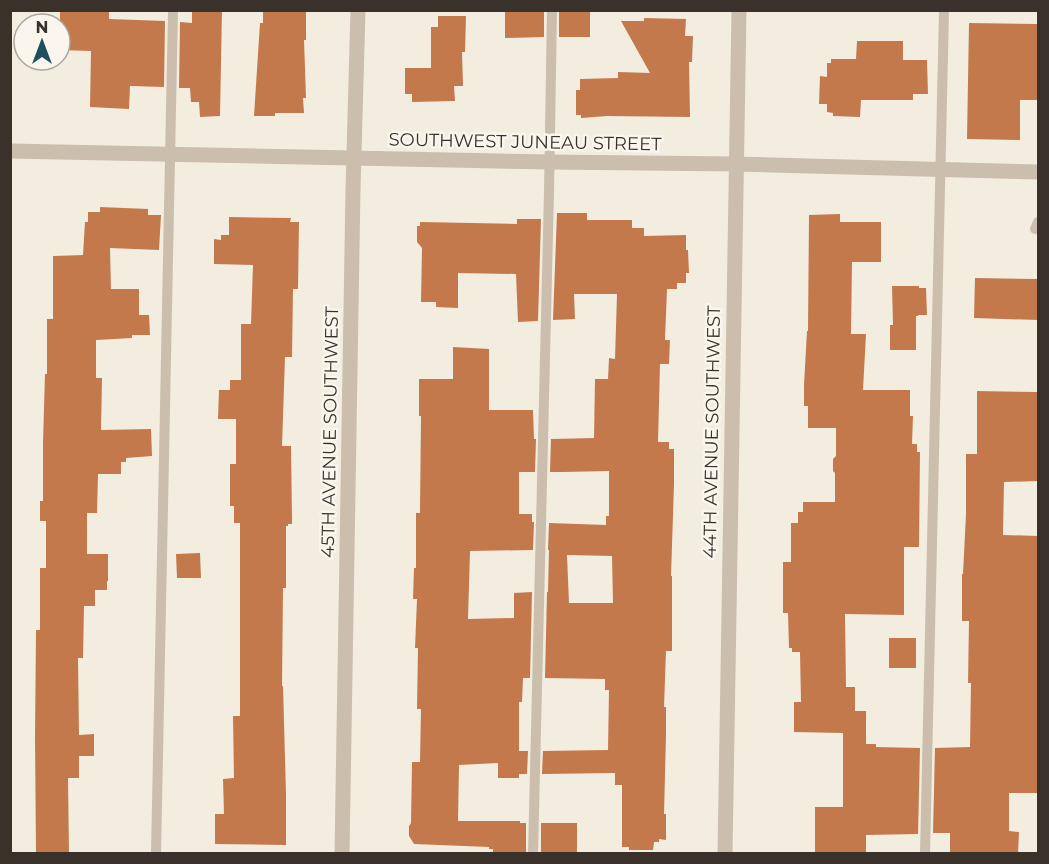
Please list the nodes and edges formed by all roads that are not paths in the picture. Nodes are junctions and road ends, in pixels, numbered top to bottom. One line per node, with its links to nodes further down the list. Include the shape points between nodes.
1 (173, 10): 7 (lane)
2 (358, 10): 8 (street, 45TH AVENUE SOUTHWEST)
3 (552, 10): 9 (lane)
4 (739, 10): 10 (street, 44TH AVENUE SOUTHWEST)
5 (944, 10): 11 (lane)
6 (10, 152): 7 (street, SOUTHWEST JUNEAU STREET)
7 (170, 155): 8 (street, SOUTHWEST JUNEAU STREET); 13 (lane)
8 (354, 159): 9 (street, SOUTHWEST JUNEAU STREET); 14 (street, 45TH AVENUE SOUTHWEST)
9 (549, 162): 10 (street, SOUTHWEST JUNEAU STREET); 15 (lane)
10 (736, 164): 11 (street, SOUTHWEST JUNEAU STREET); 16 (street, 44TH AVENUE SOUTHWEST)
11 (941, 170): 12 (street, SOUTHWEST JUNEAU STREET); 17 (lane)
12 (1038, 172)
13 (156, 854)
14 (342, 854)
15 (533, 854)
16 (725, 854)
17 (925, 854)

